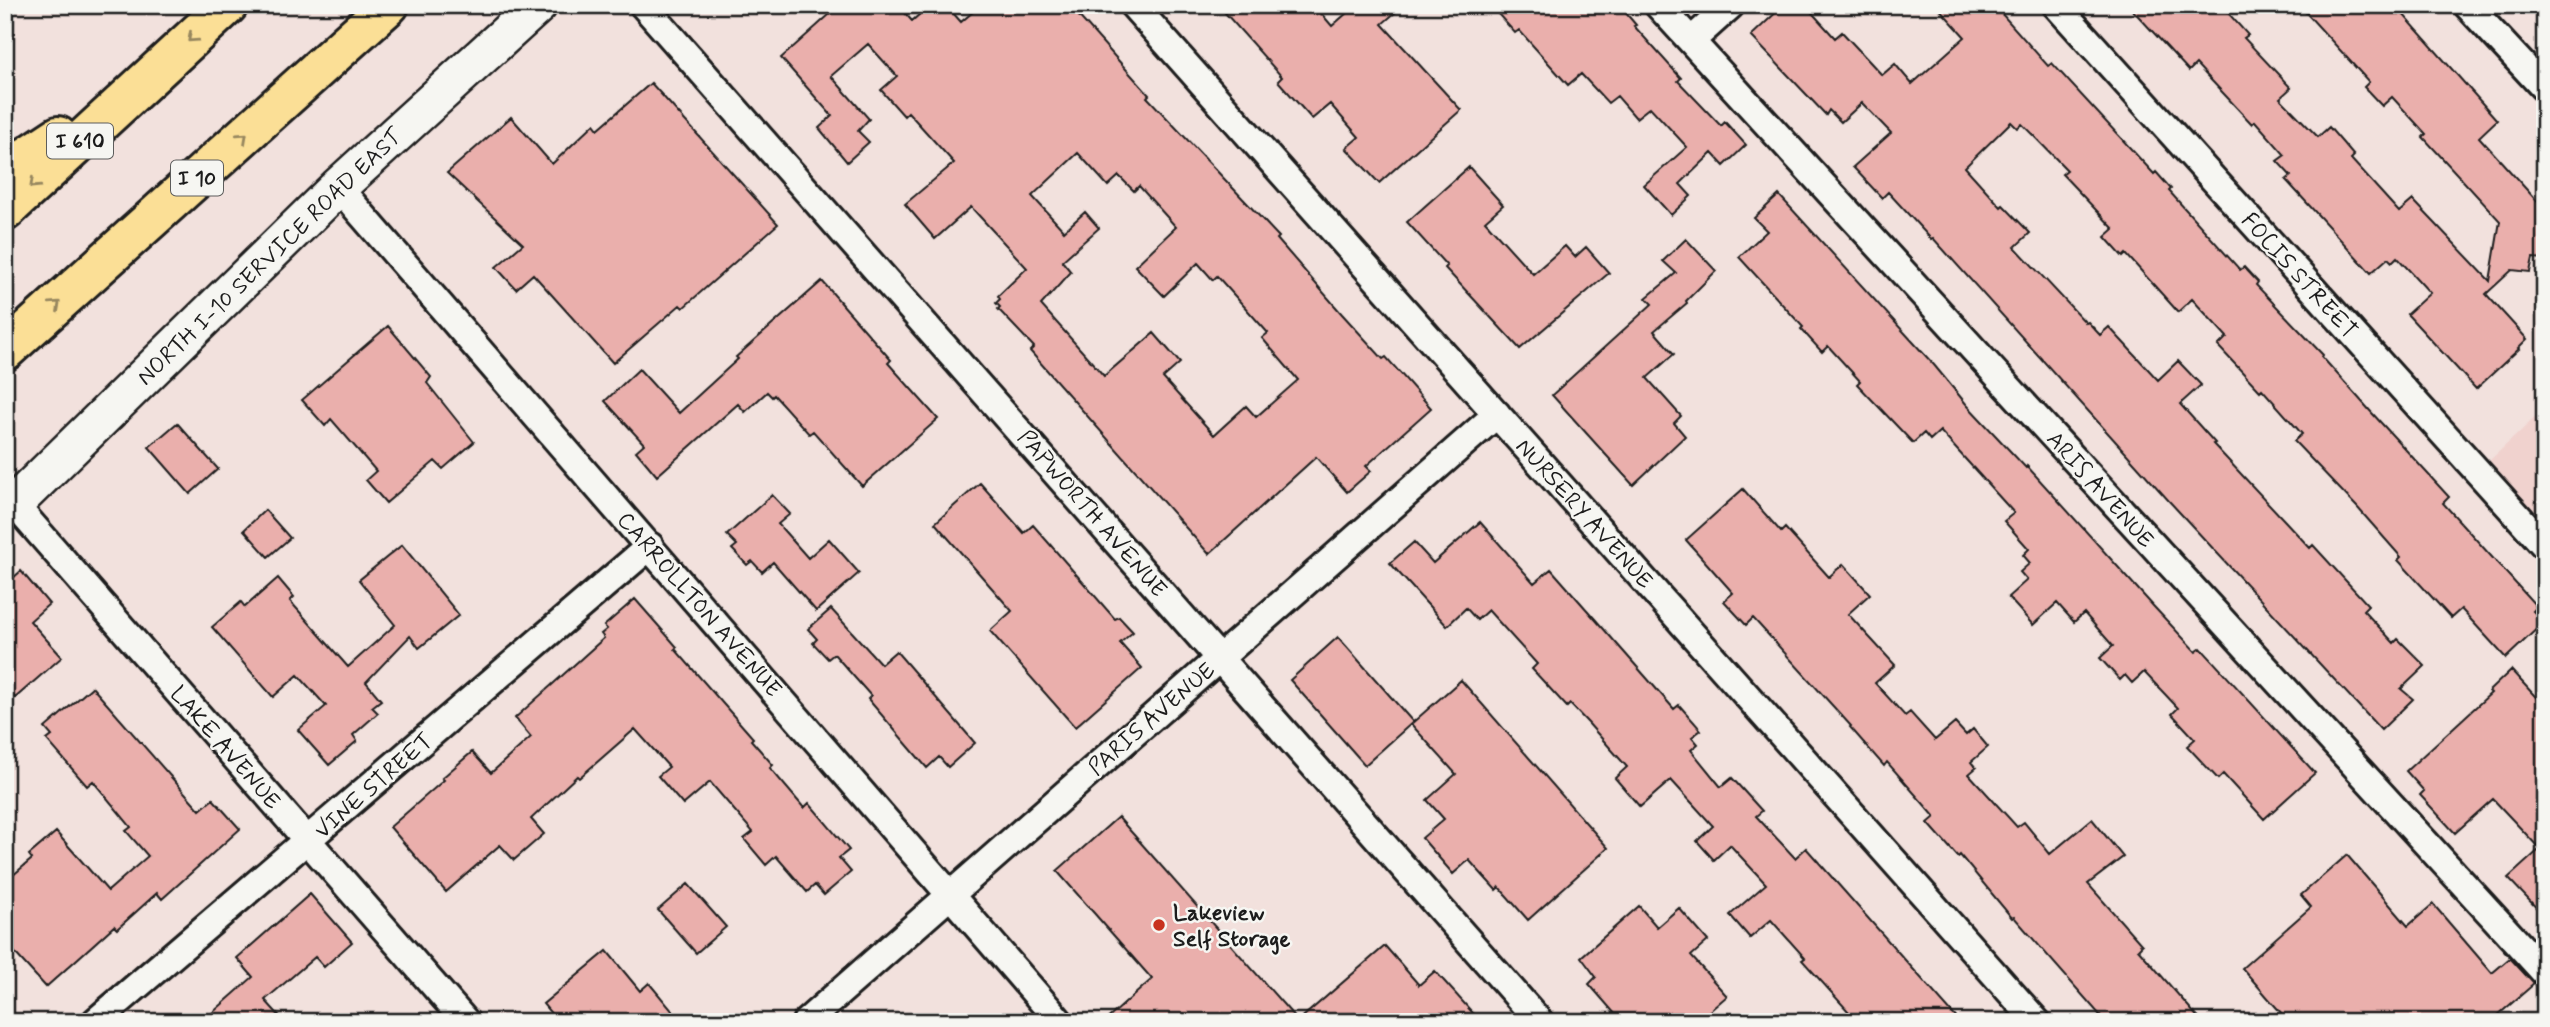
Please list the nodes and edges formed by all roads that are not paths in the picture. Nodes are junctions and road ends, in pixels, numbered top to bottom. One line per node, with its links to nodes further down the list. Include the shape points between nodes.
1 (228, 5): 11 (highway, one-way to 11)
2 (389, 5): 16 (highway, I 10, one-way to 2)
3 (538, 5): 14 (street, NORTH I-10 SERVICE ROAD EAST)
4 (643, 5): 21 (street, PAPWORTH AVENUE)
5 (1133, 5): 17 (street, NURSERY AVENUE)
6 (1658, 5): 10 (street, ARIS AVENUE)
7 (1731, 5): 10 (street)
8 (2056, 5): 20 (street, FOCIS STREET)
9 (2467, 5): 12 (street)
10 (1691, 41): 24 (street, ARIS AVENUE)
11 (155, 71): 13 (highway); 15 (highway, I 610, one-way to 15)
12 (2545, 89)
13 (5, 171)
14 (338, 187): 18 (street, NORTH I-10 SERVICE ROAD EAST); 19 (street, CARROLLTON AVENUE)
15 (5, 211)
16 (5, 351)
17 (1497, 414): 21 (street, PARIS AVENUE); 30 (street, NURSERY AVENUE)
18 (9, 508): 22 (street, LAKE AVENUE)
19 (650, 546): 22 (street, VINE STREET); 23 (street, CARROLLTON AVENUE)
20 (2545, 546)
21 (1220, 657): 23 (street, PARIS AVENUE); 29 (street, PAPWORTH AVENUE)
22 (307, 841): 25 (street, VINE STREET); 26 (street, LAKE AVENUE)
23 (951, 895): 27 (street, PARIS AVENUE); 28 (street, CARROLLTON AVENUE)
24 (2545, 974)
25 (95, 1022)
26 (466, 1022)
27 (806, 1022)
28 (1060, 1022)
29 (1540, 1022)
30 (2037, 1022)

